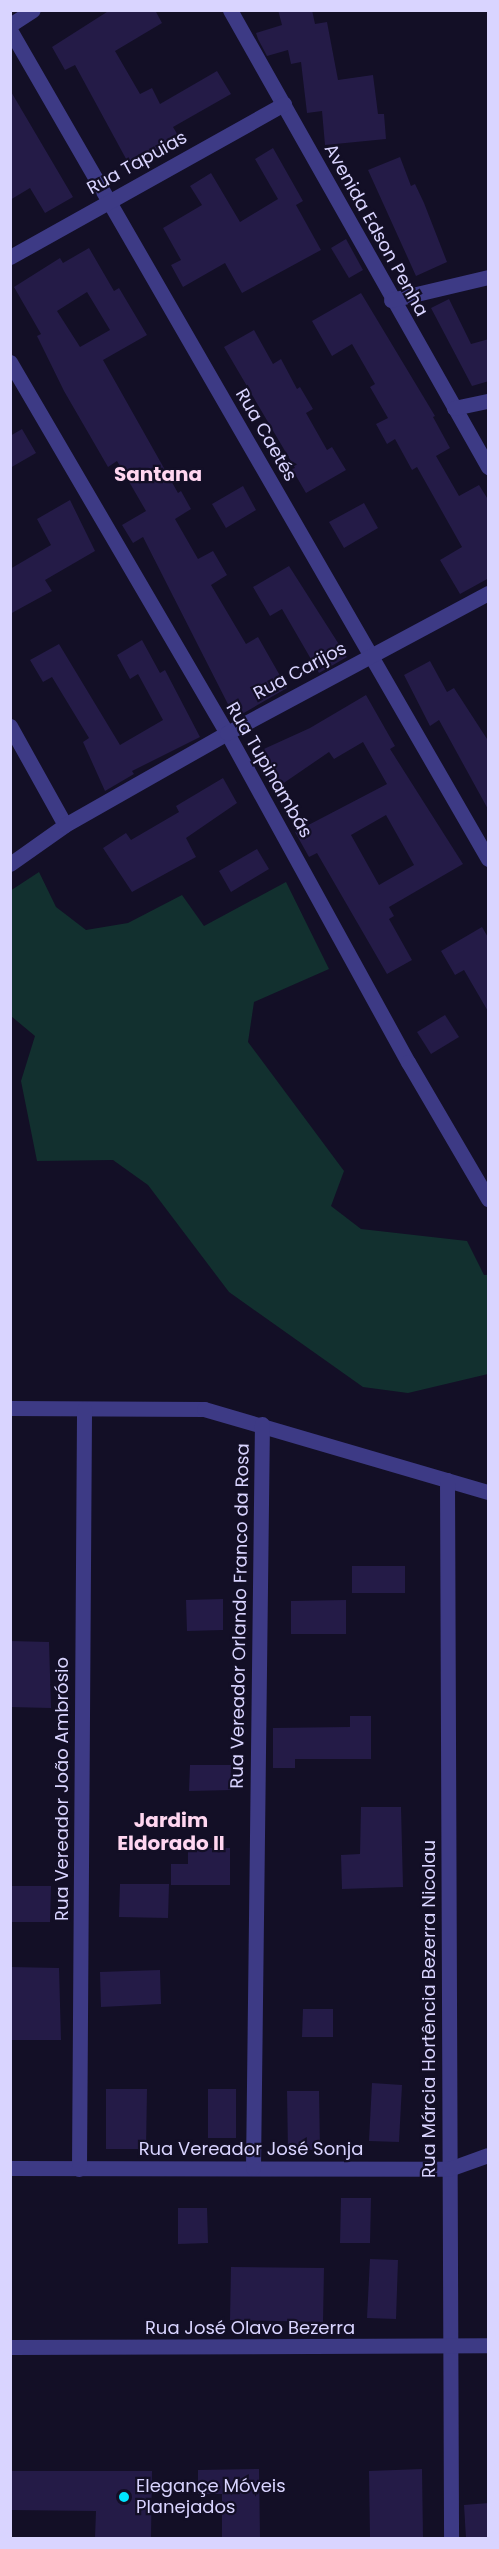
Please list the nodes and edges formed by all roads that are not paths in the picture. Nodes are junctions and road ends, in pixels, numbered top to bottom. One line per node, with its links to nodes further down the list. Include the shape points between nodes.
1 (33, 10): 3 (street)
2 (230, 10): 5 (street, Avenida Edson Penha)
3 (10, 25)
4 (10, 30): 6 (street, Rua Caetés)
5 (284, 104): 6 (street, Rua Tapuias); 9 (street, Avenida Edson Penha)
6 (107, 202): 7 (street, Rua Tapuias); 15 (street, Rua Caetés)
7 (10, 257)
8 (489, 278): 9 (street)
9 (391, 300): 12 (street, Avenida Edson Penha)
10 (10, 362): 17 (street, Rua Tupinambás)
11 (489, 400): 12 (street)
12 (454, 408): 13 (street, Avenida Edson Penha)
13 (489, 467)
14 (489, 593): 15 (street, Rua Carijos)
15 (372, 655): 17 (street, Rua Carijos); 19 (street, Rua Caetés)
16 (10, 726): 18 (street)
17 (226, 733): 18 (street, Rua Carijos); 21 (street, Rua Tupinambás, via 408,1062)
18 (65, 825): 20 (street, Rua Carijos)
19 (489, 860)
20 (10, 864)
21 (489, 1199)
22 (10, 1408): 23 (street)
23 (84, 1409): 24 (street, via 204,1409); 30 (street, Rua Vereador João Ambrósio)
24 (262, 1424): 25 (street); 29 (street, Rua Vereador Orlando Franco da Rosa)
25 (447, 1480): 26 (street); 31 (street, Rua Márcia Hortência Bezerra Nicolau)
26 (489, 1492)
27 (489, 2155): 31 (street, Rua Vereador José Sonja)
28 (10, 2168): 30 (street, Rua Vereador José Sonja)
29 (253, 2168): 30 (street, Rua Vereador José Sonja); 31 (street, Rua Vereador José Sonja)
30 (79, 2169)
31 (449, 2169): 34 (street, Rua Márcia Hortência Bezerra Nicolau)
32 (489, 2345): 34 (street, Rua José Olavo Bezerra)
33 (10, 2347): 34 (street, Rua José Olavo Bezerra)
34 (450, 2348): 35 (street, Rua Márcia Hortência Bezerra Nicolau)
35 (451, 2538)

